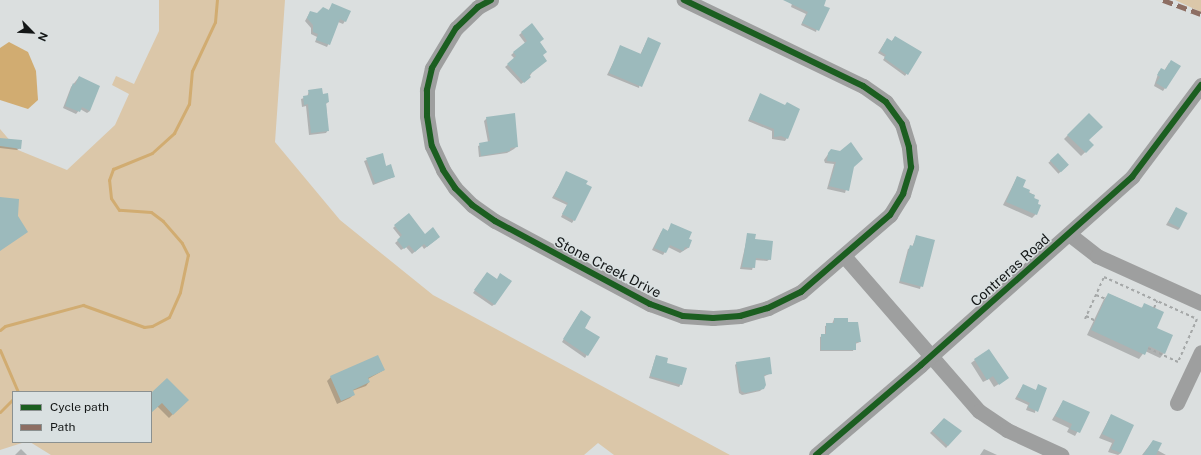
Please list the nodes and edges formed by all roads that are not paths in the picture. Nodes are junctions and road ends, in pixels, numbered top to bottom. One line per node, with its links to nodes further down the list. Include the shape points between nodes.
1 (492, 0): 5 (street, Stone Creek Drive, via 478,7 456,28 432,68 427,90 427,116 432,146 447,176 472,205 495,221 650,304 683,316 740,316 768,308 801,292)
2 (684, 0): 5 (street, Stone Creek Drive, via 863,86 886,102 902,124 909,147 910,167 904,194 890,215)
3 (1201, 85): 4 (street, Contreras Road, via 1132,177)
4 (1069, 234): 6 (street, via 1097,256); 8 (street, Contreras Road)
5 (845, 257): 8 (street)
6 (1201, 303)
7 (1201, 352): 9 (street)
8 (930, 357): 10 (street, Contreras Road); 11 (street, via 979,411 1007,430)
9 (1177, 403)
10 (816, 455)
11 (1061, 455)

